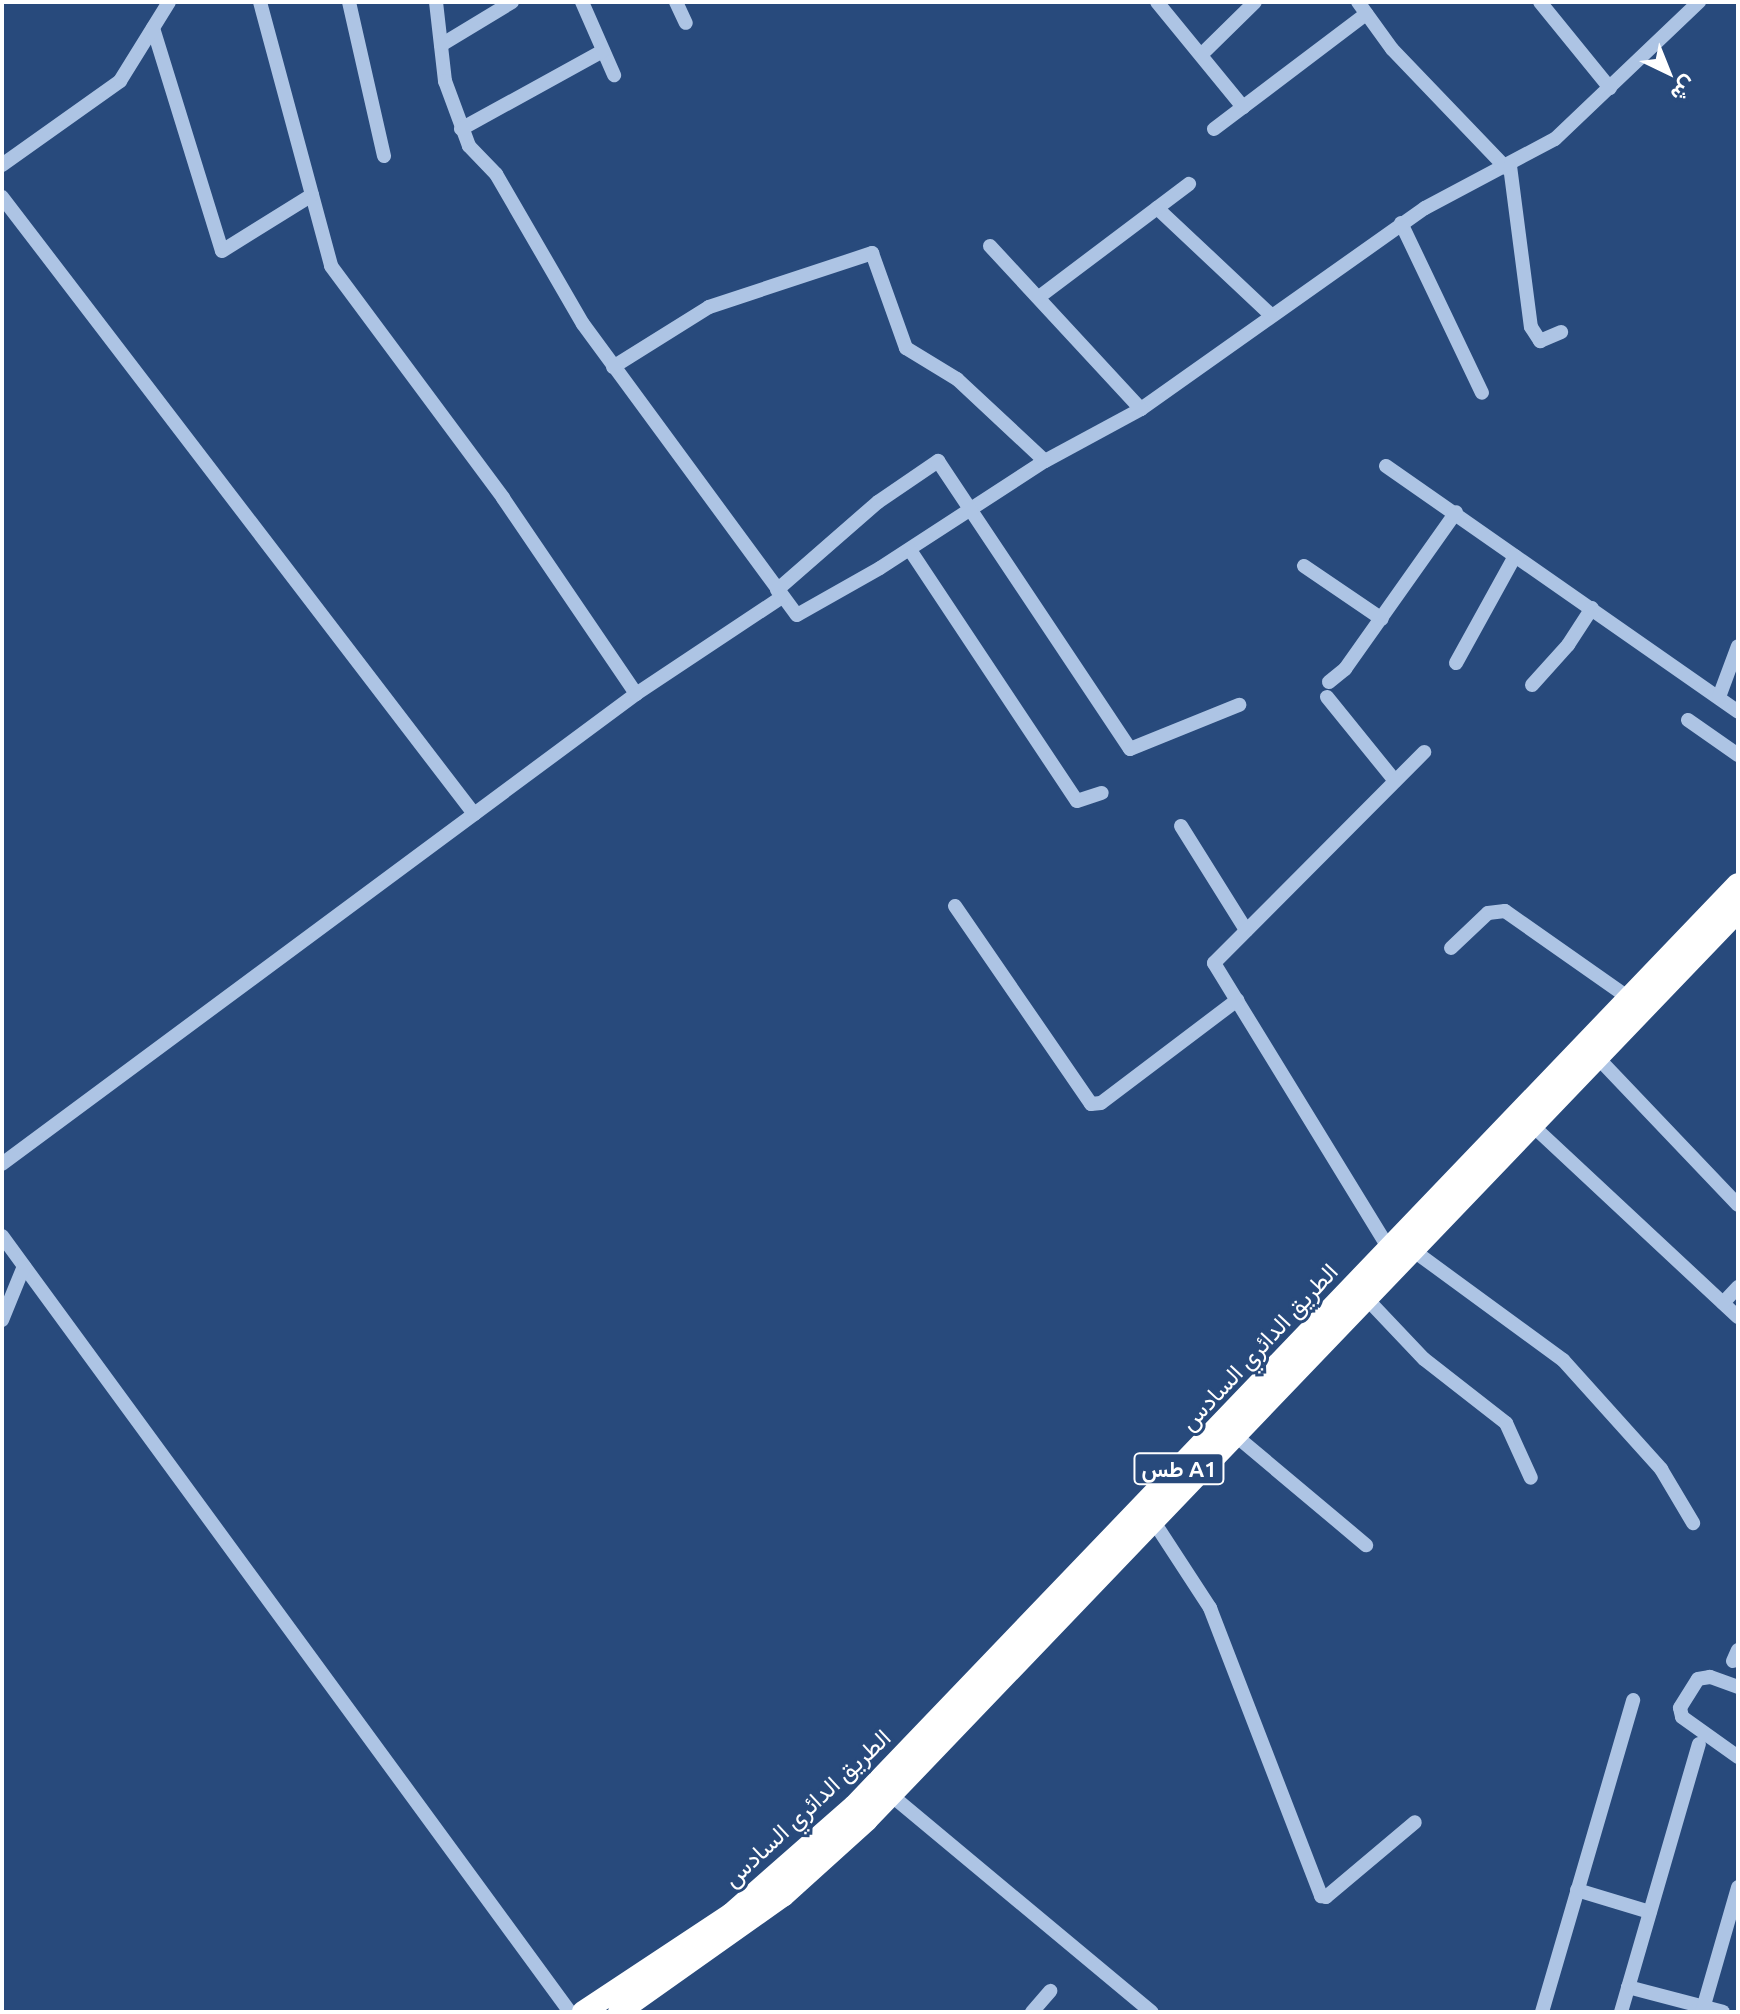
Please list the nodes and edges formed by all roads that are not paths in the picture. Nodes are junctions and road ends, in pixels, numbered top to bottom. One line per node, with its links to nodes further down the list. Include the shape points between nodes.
1 (169, 2): 14 (street)
2 (260, 2): 27 (street)
3 (349, 2): 23 (street)
4 (436, 2): 15 (street)
5 (582, 2): 16 (street)
6 (676, 2): 13 (street)
7 (1157, 2): 17 (street)
8 (1255, 2): 17 (street)
9 (1540, 2): 19 (street)
10 (1699, 2): 19 (street)
11 (507, 3): 15 (street)
12 (1362, 8): 20 (street); 25 (street, via 1392,49)
13 (686, 23)
14 (153, 28): 24 (street, via 113,88); 27 (street, via 222,251)
15 (441, 45): 21 (street)
16 (603, 51): 18 (street); 21 (street)
17 (1202, 54): 20 (street)
18 (614, 75)
19 (1610, 88): 25 (street, via 1555,139)
20 (1243, 107): 22 (street)
21 (461, 129): 35 (street, via 469,146 496,174)
22 (1214, 129)
23 (384, 156)
24 (2, 165)
25 (1508, 167): 30 (street); 34 (street, via 1531,327 1540,341)
26 (1189, 184): 29 (street)
27 (312, 195): 51 (street, via 331,266 503,498)
28 (2, 197): 60 (street)
29 (1157, 208): 32 (street); 33 (street)
30 (1401, 223): 33 (street); 36 (street)
31 (990, 246): 32 (street)
32 (1039, 297): 37 (street)
33 (1270, 314): 37 (street)
34 (1561, 332)
35 (613, 367): 38 (street, via 709,307 872,253 906,348 957,379); 45 (street, via 716,500)
36 (1482, 393)
37 (1141, 409): 38 (street)
38 (1045, 461): 40 (street)
39 (1386, 466): 41 (street)
40 (972, 509): 42 (street); 45 (street, via 944,464 930,462); 53 (street, via 1130,749)
41 (1456, 512): 43 (street); 47 (street)
42 (910, 550): 45 (street, via 800,615); 59 (street, via 1077,801)
43 (1515, 556): 46 (street); 49 (street)
44 (1304, 566): 47 (street)
45 (779, 594): 51 (street)
46 (1592, 608): 50 (street); 52 (street)
47 (1382, 619): 58 (street, via 1328,690)
48 (1738, 646): 52 (street)
49 (1456, 663)
50 (1532, 685)
51 (636, 694): 60 (street)
52 (1719, 697): 54 (street)
53 (1239, 705)
54 (1738, 712)
55 (1688, 720): 57 (street)
56 (1424, 752): 58 (street)
57 (1738, 755)
58 (1395, 781): 65 (street)
59 (1102, 793)
60 (474, 814): 71 (street)
61 (1181, 826): 65 (street)
62 (1738, 884): 67 (highway, الطريق الدائري السادس / طس A1)
63 (955, 906): 68 (street, via 1095,1106)
64 (1738, 911): 69 (highway, الطريق الدائري السادس / طس A1)
65 (1246, 930): 68 (street, via 1214,963)
66 (1451, 948): 67 (street, via 1488,913 1505,911)
67 (1629, 998): 74 (highway, الطريق الدائري السادس / طس A1)
68 (1237, 1000): 75 (street)
69 (1598, 1058): 70 (highway, الطريق الدائري السادس / طس A1); 72 (street)
70 (1533, 1126): 74 (highway, الطريق الدائري السادس / طس A1); 79 (street)
71 (2, 1164)
72 (1738, 1205)
73 (2, 1236): 76 (street)
74 (1419, 1236): 75 (highway, الطريق الدائري السادس / طس A1); 78 (highway, الطريق الدائري السادس / طس A1); 85 (street, via 1563,1360 1661,1469)
75 (1388, 1247): 92 (highway, الطريق الدائري السادس / طس A1)
76 (24, 1266): 81 (street); 102 (street)
77 (1738, 1287): 79 (street)
78 (1367, 1299): 82 (highway, الطريق الدائري السادس / طس A1); 83 (street, via 1424,1359 1506,1423)
79 (1723, 1303): 80 (street)
80 (1738, 1317)
81 (2, 1320)
82 (1236, 1436): 84 (highway, الطريق الدائري السادس / طس A1); 86 (street)
83 (1531, 1478)
84 (1154, 1522): 91 (highway, الطريق الدائري السادس / طس A1); 93 (street, via 1210,1608 1321,1896)
85 (1693, 1523)
86 (1366, 1545)
87 (1738, 1687): 90 (street, via 1710,1677 1698,1679 1680,1708 1682,1717)
88 (1633, 1700): 95 (street)
89 (1699, 1744): 96 (street)
90 (1738, 1757)
91 (891, 1795): 92 (highway, الطريق الدائري السادس / طس A1); 100 (street)
92 (861, 1813): 97 (highway, الطريق الدائري السادس / طس A1)
93 (1415, 1822)
94 (1738, 1887): 101 (street)
95 (1577, 1890): 96 (street); 106 (street)
96 (1650, 1912): 98 (street)
97 (715, 1936): 103 (highway, الطريق الدائري السادس / طس A1); 104 (highway, الطريق الدائري السادس / طس A1)
98 (1628, 1987): 101 (street); 107 (street)
99 (1050, 1991): 105 (street)
100 (1144, 2009)
101 (1703, 2009): 108 (street)
102 (570, 2012)
103 (583, 2012)
104 (619, 2012)
105 (1032, 2012)
106 (1542, 2012)
107 (1621, 2012)
108 (1723, 2012)

